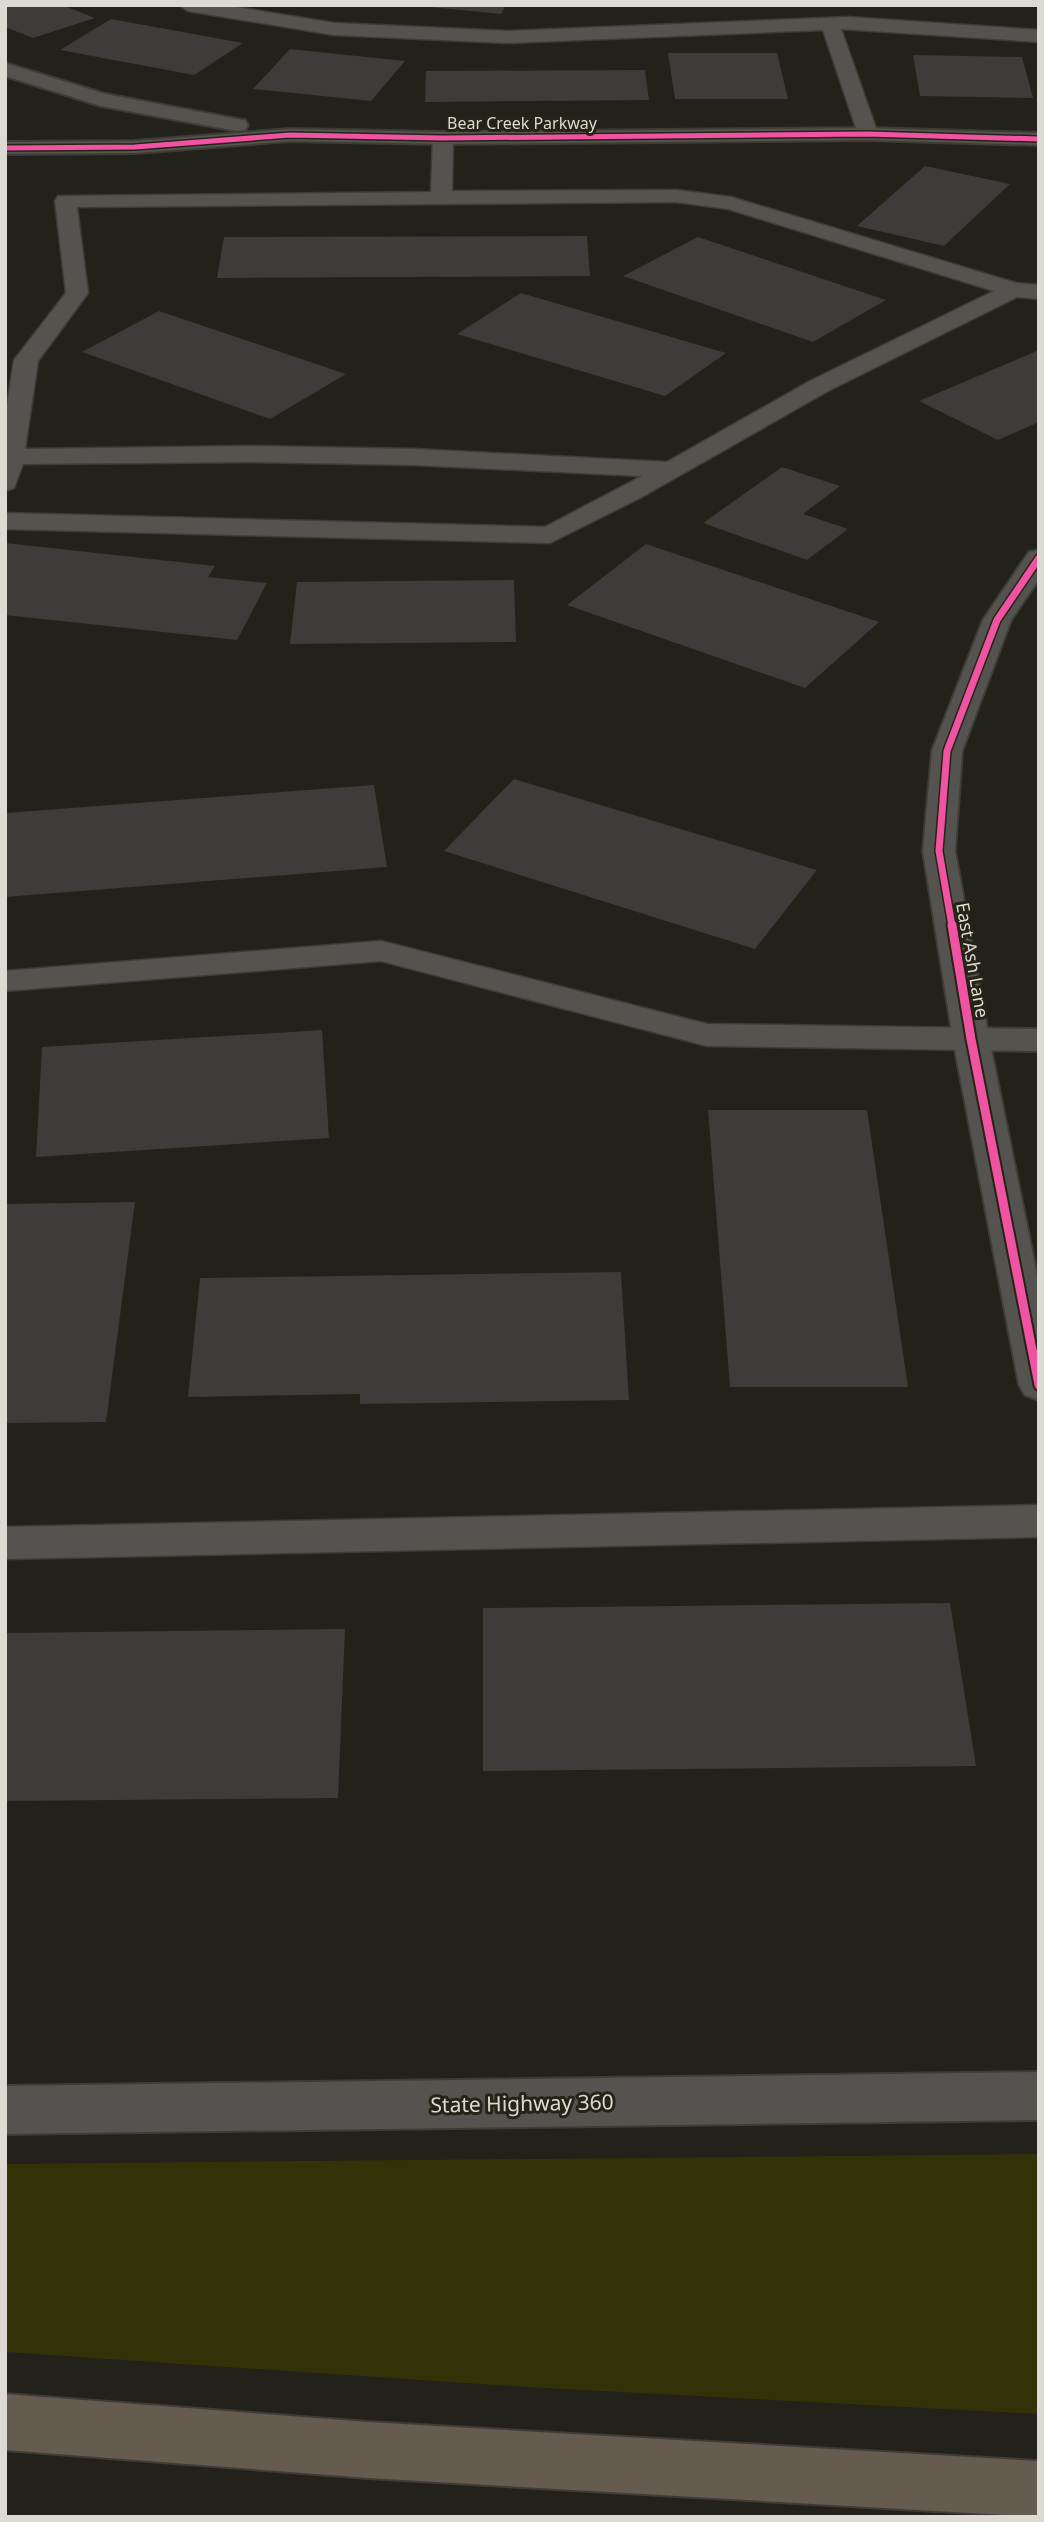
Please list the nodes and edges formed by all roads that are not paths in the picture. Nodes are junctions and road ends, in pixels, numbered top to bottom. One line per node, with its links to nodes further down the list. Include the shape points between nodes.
1 (188, 5): 4 (lane, via 334,29)
2 (550, 16): 4 (lane)
3 (830, 24): 4 (lane); 5 (lane); 7 (lane)
4 (539, 36)
5 (1039, 36)
6 (5, 69): 8 (street, Bear Creek Parkway, via 101,100)
7 (868, 134): 9 (street, Bear Creek Parkway); 10 (street, Bear Creek Parkway)
8 (290, 135): 9 (street, Bear Creek Parkway); 11 (street, Bear Creek Parkway, via 135,147)
9 (443, 138): 12 (lane)
10 (1039, 139)
11 (5, 148)
12 (441, 198): 13 (lane, via 676,196 732,203); 15 (lane, via 66,201 77,293 26,360)
13 (1026, 291): 14 (lane); 16 (lane, via 819,386)
14 (1039, 313)
15 (12, 457): 16 (lane, via 414,457); 17 (lane)
16 (671, 470): 18 (lane, via 550,535)
17 (5, 483)
18 (5, 521)
19 (1039, 558): 21 (street, East Ash Lane, via 997,620 947,751 939,851)
20 (5, 981): 21 (lane, via 381,951 707,1035)
21 (971, 1039): 22 (street); 23 (street, East Ash Lane)
22 (1039, 1040)
23 (1039, 1385)
24 (1039, 1521): 25 (lane)
25 (5, 1543)
26 (1039, 2096): 27 (street, State Highway 360)
27 (5, 2110)
28 (5, 2422): 29 (highway, via 368,2450)
29 (1039, 2490)

